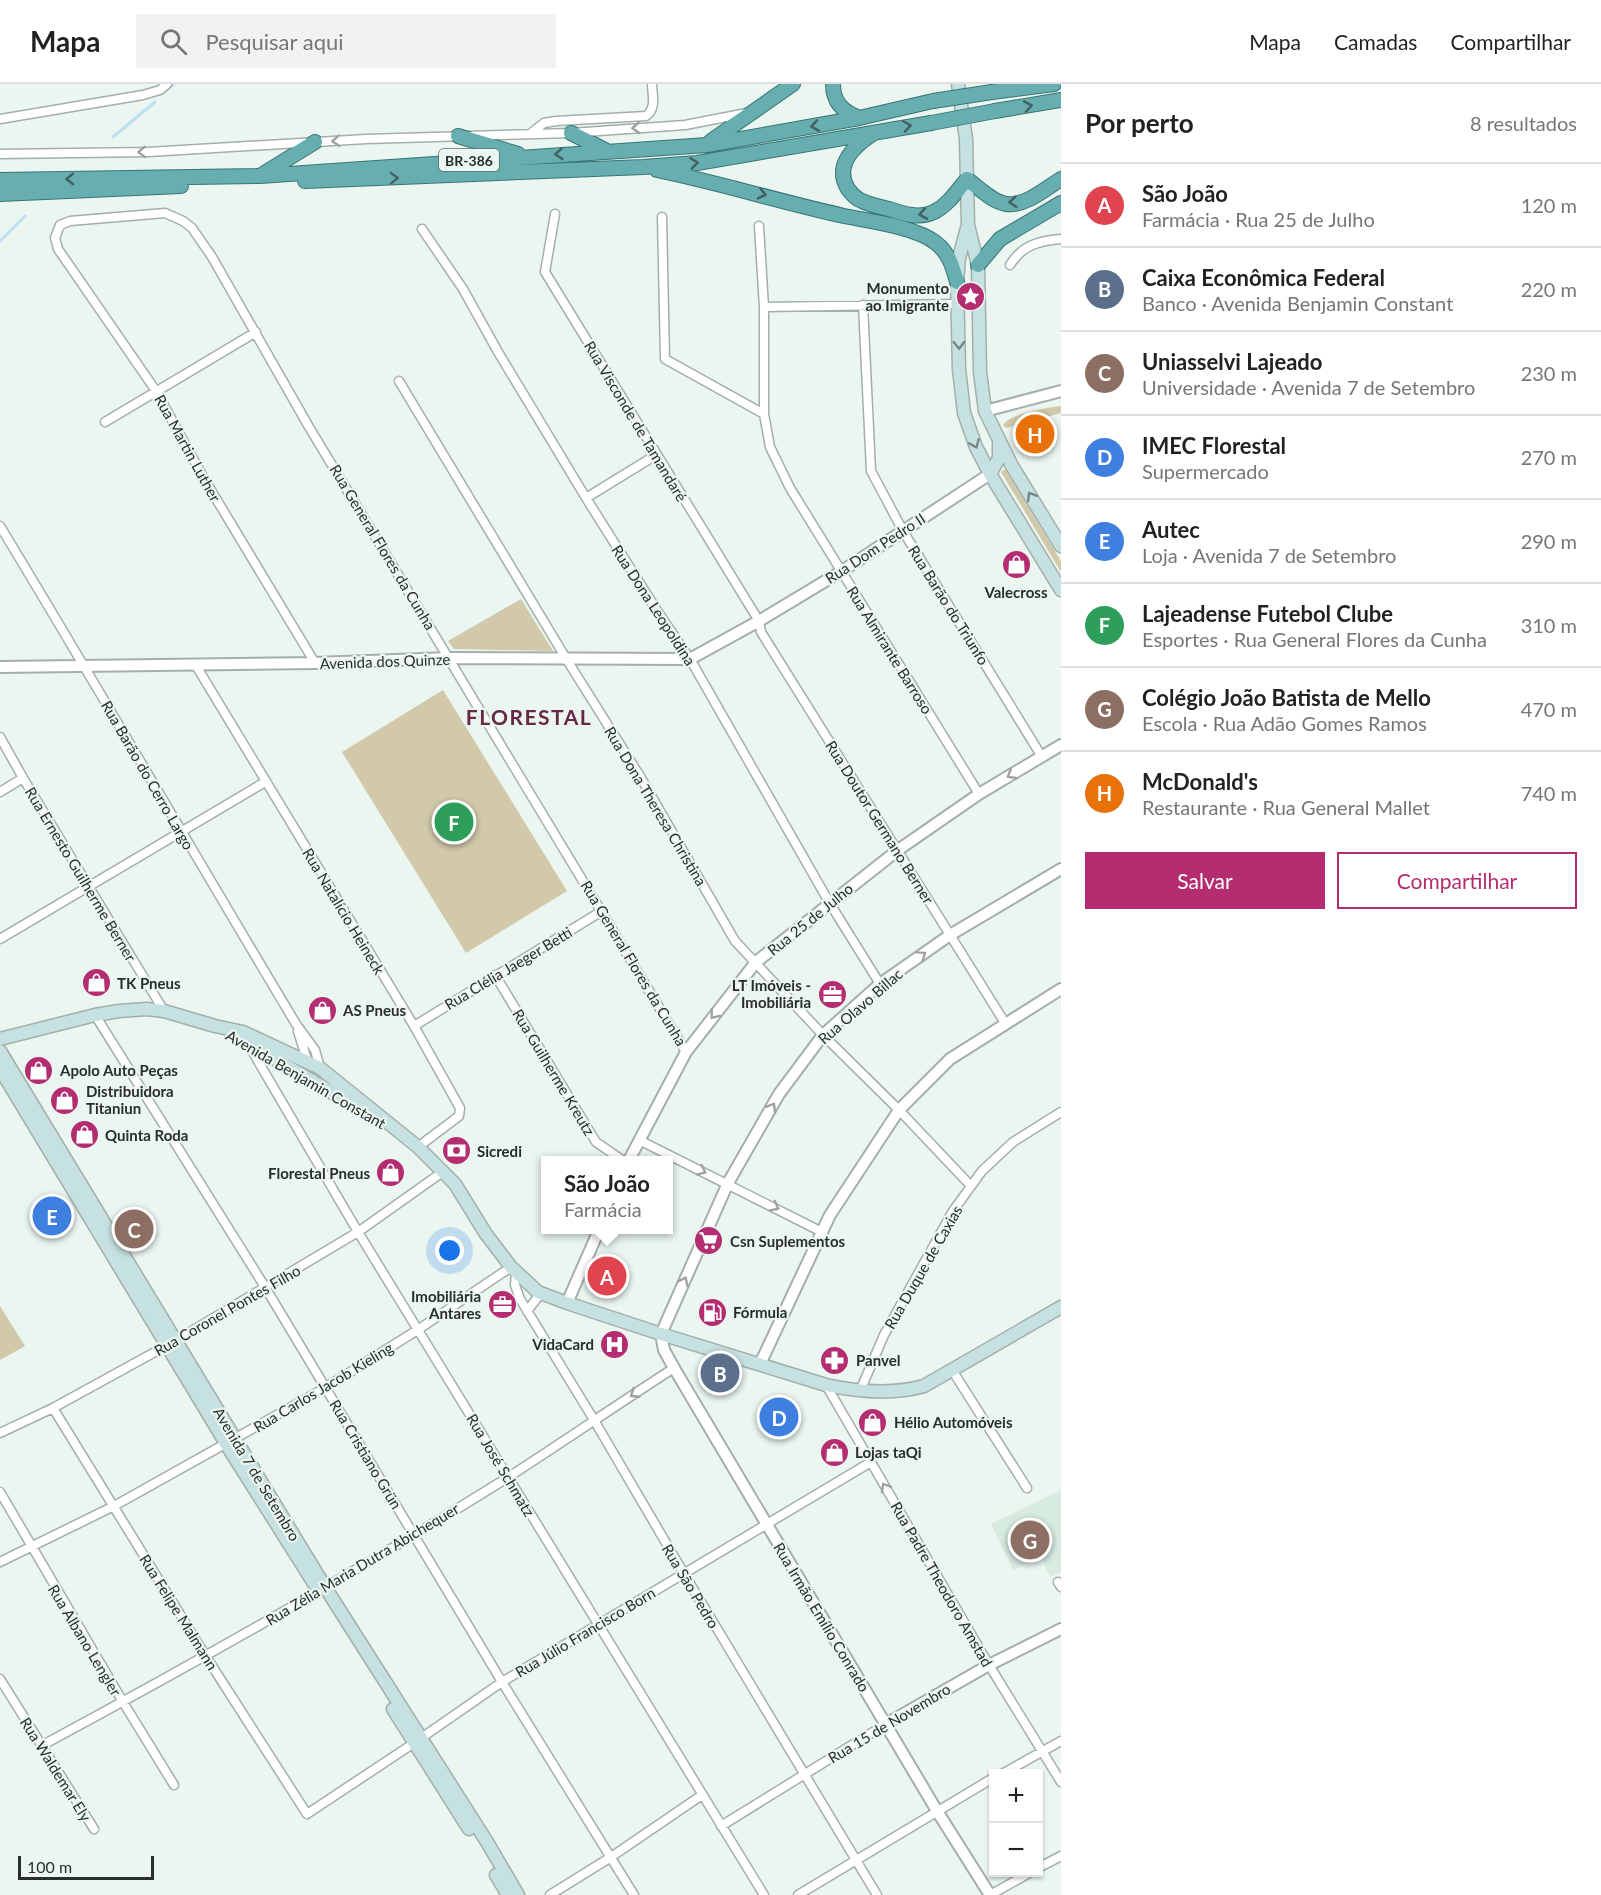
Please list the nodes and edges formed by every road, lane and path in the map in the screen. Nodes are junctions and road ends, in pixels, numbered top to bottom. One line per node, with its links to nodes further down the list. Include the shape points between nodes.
1 (141, 84): 8 (street)
2 (167, 84): 8 (street)
3 (652, 84): 15 (street, via 653,106 646,116 556,121 544,123)
4 (793, 84): 10 (highway)
5 (833, 84): 11 (highway, via 836,102)
6 (958, 84): 24 (main road)
7 (1054, 84): 11 (highway, BR-386, bridge, via 933,101)
8 (143, 95): 12 (street)
9 (1059, 101): 13 (highway, BR-386, one-way to 9, bridge)
10 (756, 111): 14 (street, one-way to 14, via 686,125); 18 (highway)
11 (859, 118): 18 (highway, BR-386, one-way to 18)
12 (0, 119)
13 (878, 131): 22 (highway, BR-386, one-way to 13, via 697,163); 24 (highway, one-way to 13, via 950,201 921,215 909,216 862,201 845,184 846,159)
14 (571, 133): 15 (street); 19 (highway)
15 (530, 134): 16 (street)
16 (458, 136): 17 (street, one-way to 17); 21 (highway)
17 (315, 142): 20 (street, one-way to 20, via 148,152); 23 (highway)
18 (706, 145): 19 (highway, BR-386)
19 (606, 151): 21 (highway, BR-386, one-way to 21)
20 (0, 154)
21 (526, 156): 23 (highway, BR-386)
22 (643, 167): 27 (highway, BR-386, one-way to 22); 38 (highway, one-way to 38, via 903,228 934,241 944,250)
23 (260, 176): 26 (highway, BR-386, one-way to 26)
24 (967, 179): 25 (highway, one-way to 24, via 1029,199 1006,204); 31 (main road)
25 (1061, 179)
26 (0, 180)
27 (0, 194)
28 (1061, 203): 36 (highway, via 1000,239)
29 (555, 214): 52 (street, Rua Visconde de Tamandaré, via 545,272)
30 (662, 217): 49 (street, via 665,359)
31 (968, 225): 36 (main road); 38 (main road)
32 (759, 226): 41 (street, Rua Almirante Barroso)
33 (192, 228): 43 (street, Rua General Flores da Cunha); 46 (street, Rua Martin Luther, via 165,213 70,221 60,225 55,238 58,249)
34 (422, 229): 54 (street, Rua Dona Leopoldina, via 463,289)
35 (1061, 239): 37 (street, via 1031,244)
36 (978, 265): 42 (main road)
37 (1010, 265)
38 (957, 282): 39 (main road)
39 (958, 304): 40 (street); 42 (main road, via 968,307); 44 (main road, one-way to 44)
40 (863, 305): 41 (street); 56 (street, Rua Barão do Triunfo, via 871,471)
41 (764, 307): 49 (street, Rua Almirante Barroso)
42 (978, 330): 48 (main road)
43 (256, 332): 46 (street); 61 (street, Rua General Flores da Cunha, via 309,427)
44 (959, 369): 48 (main road, via 972,407); 53 (main road, one-way to 53, via 964,413)
45 (399, 381): 63 (street, Rua Dona Theresa Christina)
46 (156, 391): 50 (street); 64 (street, Rua Martin Luther)
47 (1061, 391): 48 (street)
48 (985, 411): 51 (main road)
49 (764, 414): 58 (street, Rua Almirante Barroso, via 770,447 784,478)
50 (105, 422)
51 (998, 438): 53 (main road, via 999,458); 57 (main road, one-way to 51)
52 (656, 455): 54 (street); 60 (street, Rua Visconde de Tamandaré)
53 (990, 474): 56 (street, Rua Dom Pedro II); 59 (main road)
54 (586, 498): 62 (street, Rua Dona Leopoldina)
55 (0, 526): 66 (street, Rua Barão do Cerro Largo)
56 (903, 531): 58 (street, Rua Dom Pedro II); 70 (street, Rua Barão do Triunfo)
57 (1061, 546)
58 (842, 571): 60 (street, Rua Dom Pedro II); 74 (street, Rua Almirante Barroso)
59 (1061, 590)
60 (759, 621): 62 (street, Avenida dos Quinze); 76 (street, Rua Doutor Germano Berner, via 761,632)
61 (450, 658): 63 (street, Avenida dos Quinze); 64 (street, Avenida dos Quinze); 80 (street, Rua General Flores da Cunha)
62 (690, 659): 63 (street, Avenida dos Quinze); 79 (street, Rua Dona Leopoldina)
63 (567, 660): 83 (street, Rua Dona Theresa Christina, via 641,777 735,941)
64 (315, 663): 65 (street, Avenida dos Quinze)
65 (195, 664): 66 (street, Avenida dos Quinze); 72 (street, Rua Natalício Heineck)
66 (85, 666): 67 (street, Avenida dos Quinze); 75 (street, Rua Barão do Cerro Largo)
67 (0, 667)
68 (0, 737): 71 (street, Rua Ernesto Guilherme Berner)
69 (1061, 745): 70 (street, Rua 25 de Julho)
70 (1042, 757): 74 (street, Rua 25 de Julho, one-way to 74)
71 (22, 778): 73 (street); 78 (street, Rua Ernesto Guilherme Berner)
72 (265, 782): 75 (street); 91 (street, Rua Natalício Heineck)
73 (0, 792)
74 (979, 794): 76 (street, Rua 25 de Julho)
75 (180, 832): 78 (street); 90 (street, Rua Barão do Cerro Largo)
76 (898, 850): 79 (street, Rua 25 de Julho); 81 (street, Rua Doutor Germano Berner)
77 (1061, 869): 81 (street, Rua Olavo Billac)
78 (90, 887): 82 (street); 87 (street, Rua Ernesto Guilherme Berner)
79 (829, 902): 83 (street, Rua 25 de Julho); 85 (street, Rua Dona Leopoldina)
80 (602, 910): 84 (street, Rua Clélia Jaeger Betti); 96 (street, Rua General Flores da Cunha)
81 (950, 935): 85 (street, Rua Olavo Billac, one-way to 81); 89 (street, Rua Doutor Germano Berner)
82 (0, 939)
83 (756, 962): 92 (street, Rua Dona Theresa Christina); 96 (street, Rua 25 de Julho, one-way to 96)
84 (495, 975): 91 (street, Rua Clélia Jaeger Betti); 106 (street, Rua Guilherme Kreutz, via 596,1142)
85 (880, 984): 92 (street, Rua Olavo Billac)
86 (1061, 988): 89 (street)
87 (164, 1011): 88 (main road, Avenida Benjamin Constant); 93 (main road, Avenida Benjamin Constant)
88 (95, 1015): 94 (main road, Avenida Benjamin Constant); 117 (street, Rua Cristiano Grün)
89 (1005, 1023): 100 (street, via 950,1059)
90 (296, 1024): 97 (street, Rua Barão do Cerro Largo); 97 (street, Rua Barão do Cerro Largo, via 318,1056)
91 (414, 1026): 105 (street, Rua Natalício Heineck, via 461,1112)
92 (823, 1035): 100 (street, Rua Dona Theresa Christina); 111 (street, Rua Olavo Billac, one-way to 92, via 779,1094)
93 (245, 1037): 97 (main road, Avenida Benjamin Constant); 99 (main road, Avenida Benjamin Constant); 113 (street, Rua José Schmatz)
94 (0, 1039)
95 (0, 1051): 103 (main road, Avenida 7 de Setembro)
96 (686, 1052): 104 (street, Rua 25 de Julho)
97 (314, 1065): 99 (main road, via 318,1077); 102 (main road, Avenida Benjamin Constant)
98 (0, 1069): 103 (main road, Avenida 7 de Setembro)
99 (308, 1078): 102 (main road, Avenida Benjamin Constant)
100 (899, 1110): 112 (street, Rua Dona Theresa Christina); 114 (street)
101 (1061, 1112): 112 (street, Rua Duque de Caxias, via 1013,1142)
102 (398, 1132): 105 (main road, Avenida Benjamin Constant)
103 (48, 1138): 124 (main road, Avenida 7 de Setembro)
104 (639, 1140): 107 (street, Rua 25 de Julho); 108 (street, one-way to 108)
105 (418, 1148): 110 (main road, Avenida Benjamin Constant)
106 (615, 1156)
107 (631, 1156)
108 (672, 1156)
109 (673, 1156): 111 (street, one-way to 111)
110 (444, 1171): 113 (street, Rua Coronel Pontes Filho); 116 (main road, Avenida Benjamin Constant)
111 (728, 1183): 114 (street, one-way to 114); 123 (street, Rua Olavo Billac, one-way to 111)
112 (971, 1186): 130 (street, Rua Duque de Caxias, via 924,1261 884,1335)
113 (358, 1232): 117 (street, Rua Coronel Pontes Filho); 122 (street, Rua José Schmatz)
114 (822, 1232): 125 (street)
115 (597, 1234): 119 (street)
116 (513, 1270): 118 (main road, Avenida Benjamin Constant); 121 (street, Rua São Pedro); 122 (street, Rua Carlos Jacob Kieling)
117 (266, 1287): 124 (street, Rua Coronel Pontes Filho); 129 (street, Rua Cristiano Grün)
118 (540, 1293): 119 (main road, Avenida Benjamin Constant); 121 (street)
119 (567, 1303): 123 (main road, Avenida Benjamin Constant)
120 (1061, 1307): 127 (main road, Avenida Benjamin Constant)
121 (527, 1311): 132 (street, Rua São Pedro)
122 (419, 1329): 129 (street, Rua Carlos Jacob Kieling); 136 (street, Rua José Schmatz)
123 (661, 1334): 125 (main road, Avenida Benjamin Constant); 126 (street, Rua Irmão Emílio Conrado)
124 (171, 1343): 131 (street, Rua Coronel Pontes Filho); 134 (main road, Avenida 7 de Setembro)
125 (760, 1364): 128 (main road, Avenida Benjamin Constant)
126 (674, 1368): 132 (street, Rua Zélia Maria Dutra Abichequer, one-way to 132); 140 (street, Rua Irmão Emílio Conrado)
127 (952, 1370): 130 (main road, Avenida Benjamin Constant, via 912,1389); 137 (street)
128 (826, 1385): 130 (main road, Avenida Benjamin Constant); 135 (street, Rua Padre Theodoro Amstad)
129 (326, 1388): 134 (street, Rua Carlos Jacob Kieling); 141 (street, Rua Cristiano Grün)
130 (860, 1391)
131 (53, 1407): 133 (street, Rua Coronel Pontes Filho); 139 (street, Rua Felipe Malmann)
132 (594, 1420): 136 (street, Rua Zélia Maria Dutra Abichequer); 144 (street, Rua São Pedro)
133 (0, 1433)
134 (231, 1441): 139 (street, Rua Carlos Jacob Kieling); 145 (main road, Avenida 7 de Setembro)
135 (871, 1462): 140 (street, Rua Júlio Francisco Born); 149 (street, Rua Padre Theodoro Amstad, one-way to 135)
136 (508, 1477): 141 (street, Rua Zélia Maria Dutra Abichequer); 146 (street, Rua José Schmatz)
137 (1027, 1488)
138 (0, 1492): 142 (street, Rua Albano Lengler)
139 (114, 1506): 142 (street, Rua Carlos Jacob Kieling); 148 (street, Rua Felipe Malmann)
140 (767, 1525): 144 (street, Rua Júlio Francisco Born); 153 (street, Rua Irmão Emílio Conrado)
141 (414, 1534): 145 (street, Rua Zélia Maria Dutra Abichequer); 151 (street, Rua Cristiano Grün)
142 (31, 1548): 143 (street, Rua Carlos Jacob Kieling); 152 (street, Rua Albano Lengler)
143 (0, 1562)
144 (683, 1572): 146 (street, Rua Júlio Francisco Born); 159 (street, Rua São Pedro)
145 (322, 1589): 148 (street, Rua Zélia Maria Dutra Abichequer); 154 (main road, Avenida 7 de Setembro)
146 (597, 1624): 151 (street, Rua Júlio Francisco Born); 163 (street, Rua José Schmatz)
147 (1061, 1629): 149 (street, Rua 15 de Novembro)
148 (205, 1655): 152 (street, Rua Zélia Maria Dutra Abichequer); 165 (street, Rua Felipe Malmann)
149 (989, 1665): 153 (street, Rua 15 de Novembro); 157 (street, Rua Padre Theodoro Amstad)
150 (0, 1679): 156 (street, Rua Waldemar Ely)
151 (502, 1682): 154 (street, Rua Júlio Francisco Born); 169 (street, Rua Cristiano Grün)
152 (123, 1702): 156 (street, Rua Zélia Maria Dutra Abichequer); 162 (street, Rua Albano Lengler)
153 (886, 1724): 159 (street, Rua 15 de Novembro); 164 (street, Rua Irmão Emílio Conrado)
154 (418, 1741): 165 (street, Rua Júlio Francisco Born); 173 (main road, Avenida 7 de Setembro); 174 (main road, Avenida 7 de Setembro)
155 (1061, 1741): 157 (street)
156 (41, 1746): 167 (street, Rua Waldemar Ely)
157 (1042, 1750): 158 (street); 161 (street, Rua Padre Theodoro Amstad)
158 (1009, 1769)
159 (804, 1773): 166 (street, Rua 15 de Novembro); 170 (street, Rua São Pedro)
160 (989, 1780): 164 (street)
161 (1061, 1782)
162 (174, 1785)
163 (702, 1795): 166 (street, Rua José Schmatz); 169 (street)
164 (937, 1811): 170 (street); 180 (street, Rua Irmão Emílio Conrado)
165 (307, 1814)
166 (721, 1826): 177 (street, Rua José Schmatz)
167 (94, 1829)
168 (1061, 1856): 171 (street)
169 (611, 1857): 175 (street); 176 (street, Rua Cristiano Grün)
170 (856, 1859): 178 (street); 179 (street, Rua São Pedro)
171 (1043, 1865)
172 (1022, 1877): 180 (street)
173 (508, 1895)
174 (518, 1895)
175 (550, 1895)
176 (634, 1895)
177 (764, 1895)
178 (798, 1895)
179 (878, 1895)
180 (990, 1895)

